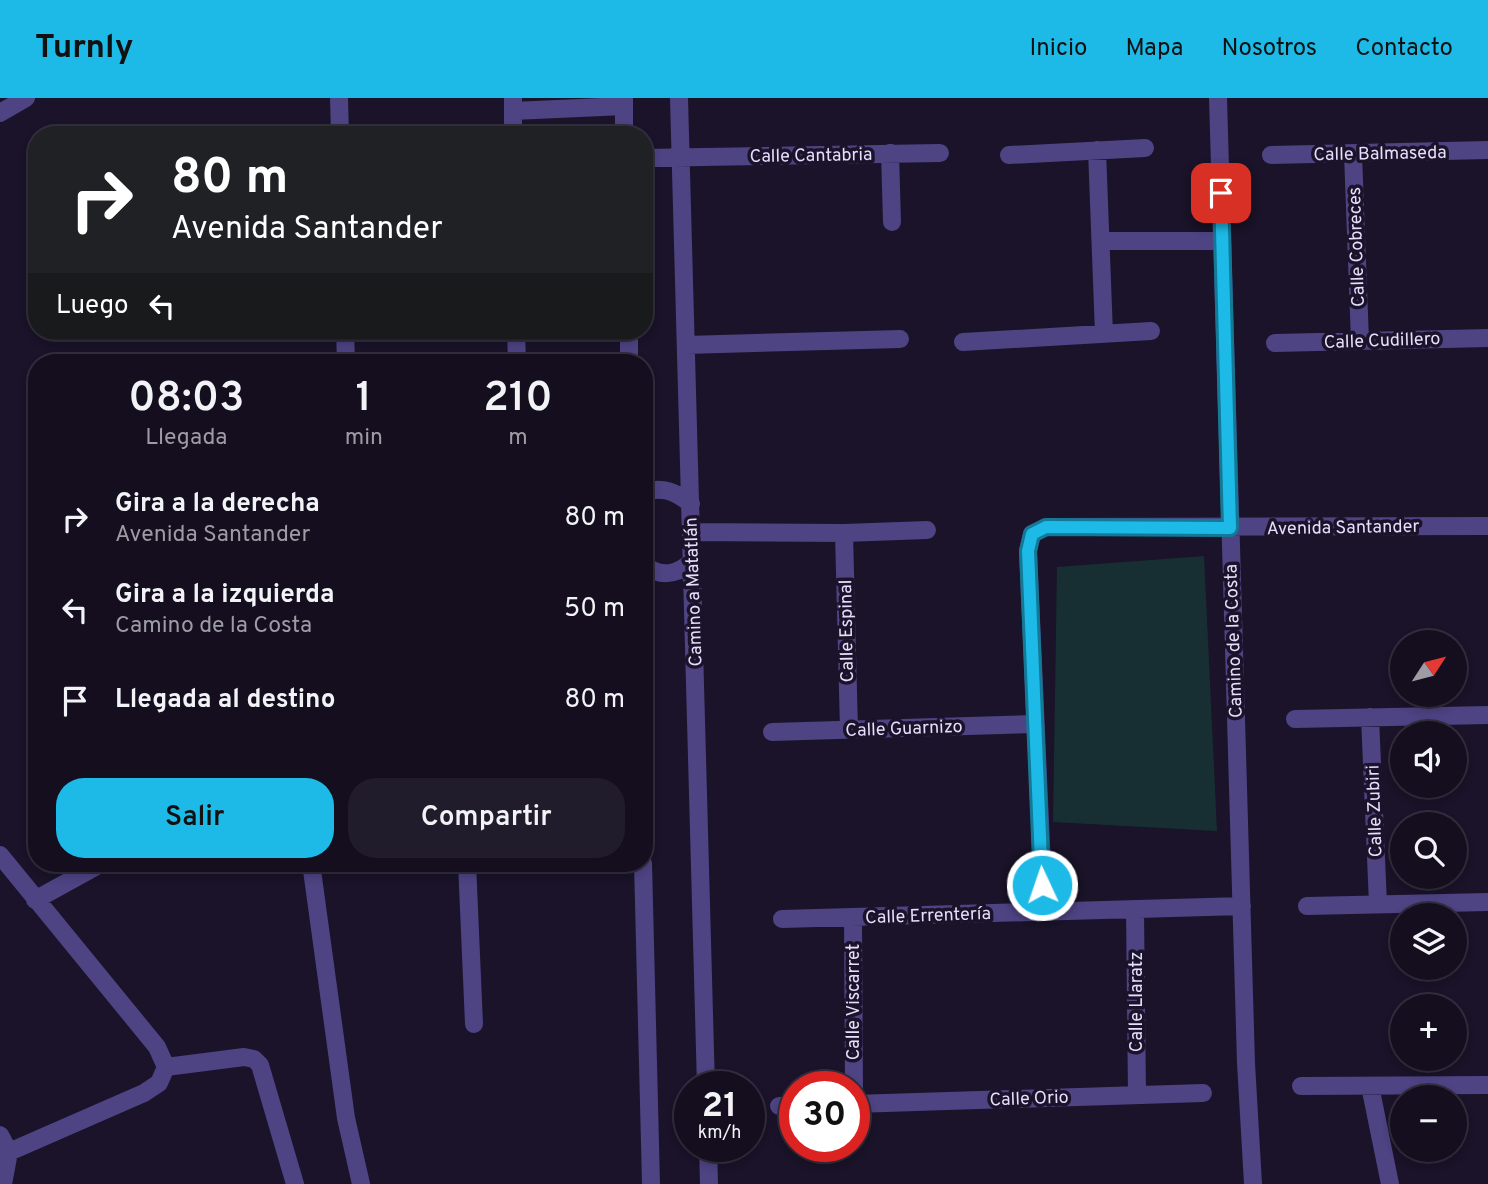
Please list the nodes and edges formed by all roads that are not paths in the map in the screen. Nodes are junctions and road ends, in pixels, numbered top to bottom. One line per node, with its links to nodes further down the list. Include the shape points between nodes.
1 (26, 98): 7 (street)
2 (339, 98): 8 (street)
3 (679, 98): 20 (street, Camino a Matatlán)
4 (1219, 98): 23 (street, Camino de la Costa)
5 (624, 102): 6 (street); 10 (street)
6 (513, 105): 9 (street)
7 (0, 113)
8 (340, 126)
9 (513, 126)
10 (624, 126)
11 (1145, 148): 12 (street)
12 (1097, 150): 17 (street); 22 (street)
13 (1488, 150): 16 (street, Calle Balmaseda)
14 (890, 153): 15 (street, Calle Cantabria); 20 (street, Calle Cantabria); 21 (street)
15 (940, 153)
16 (1353, 154): 18 (street, Calle Balmaseda); 28 (street, Calle Cobreces)
17 (1009, 155)
18 (1271, 155)
19 (653, 158): 20 (street, Calle Cantabria)
20 (681, 158): 31 (street, Camino a Matatlán)
21 (892, 222)
22 (1101, 241): 23 (street); 25 (street)
23 (1222, 241): 35 (street, Camino de la Costa)
24 (1152, 331): 25 (street)
25 (1104, 334): 29 (street)
26 (1488, 338): 28 (street, Calle Cudillero)
27 (900, 340): 31 (street)
28 (1360, 341): 30 (street, Calle Cudillero)
29 (963, 342)
30 (1275, 344)
31 (686, 345): 33 (street, Camino a Matatlán)
32 (653, 491): 33 (street, via 679,494)
33 (691, 505): 37 (street, Camino a Matatlán)
34 (1488, 526): 35 (street, Avenida Santander)
35 (1230, 528): 44 (street, Avenida Santander, via 1046,527 1032,534 1028,551); 55 (street, Camino de la Costa)
36 (927, 530): 38 (street)
37 (692, 532): 38 (street); 39 (street, Camino a Matatlán)
38 (844, 533): 45 (street, Calle Espinal)
39 (692, 561): 40 (street, via 668,575); 63 (street, Camino a Matatlán)
40 (653, 572)
41 (1488, 715): 42 (street)
42 (1370, 718): 43 (street); 54 (street, Calle Zubiri)
43 (1294, 719)
44 (1035, 724): 45 (street, Calle Guarnizo); 58 (street)
45 (849, 730): 46 (street, Calle Guarnizo)
46 (772, 732)
47 (0, 855): 52 (street)
48 (86, 872): 52 (street)
49 (312, 872): 76 (street, via 346,1118)
50 (467, 872): 61 (street)
51 (643, 872): 77 (street)
52 (35, 900): 62 (street, via 158,1047)
53 (1488, 902): 54 (street)
54 (1378, 904): 56 (street)
55 (1242, 906): 57 (street, Calle Errentería); 79 (street, Camino de la Costa)
56 (1307, 906)
57 (1135, 909): 58 (street, Calle Errentería); 69 (street, Calle Llaratz)
58 (1044, 912): 59 (street, Calle Errentería)
59 (853, 918): 60 (street, Calle Errentería); 64 (street, Calle Viscarret)
60 (782, 919)
61 (474, 1024)
62 (166, 1066): 72 (street, via 159,1083 144,1093); 75 (street, via 254,1059 260,1065)
63 (706, 1071)
64 (853, 1071)
65 (1488, 1085): 67 (street)
66 (1301, 1086): 67 (street)
67 (1370, 1086): 80 (street)
68 (1203, 1093): 69 (street, Calle Orio)
69 (1137, 1095): 70 (street, Calle Orio)
70 (870, 1103)
71 (0, 1135): 72 (street)
72 (9, 1152): 74 (street)
73 (708, 1162): 78 (street)
74 (3, 1184)
75 (295, 1184)
76 (360, 1184)
77 (651, 1184)
78 (709, 1184)
79 (1254, 1184)
80 (1390, 1184)

